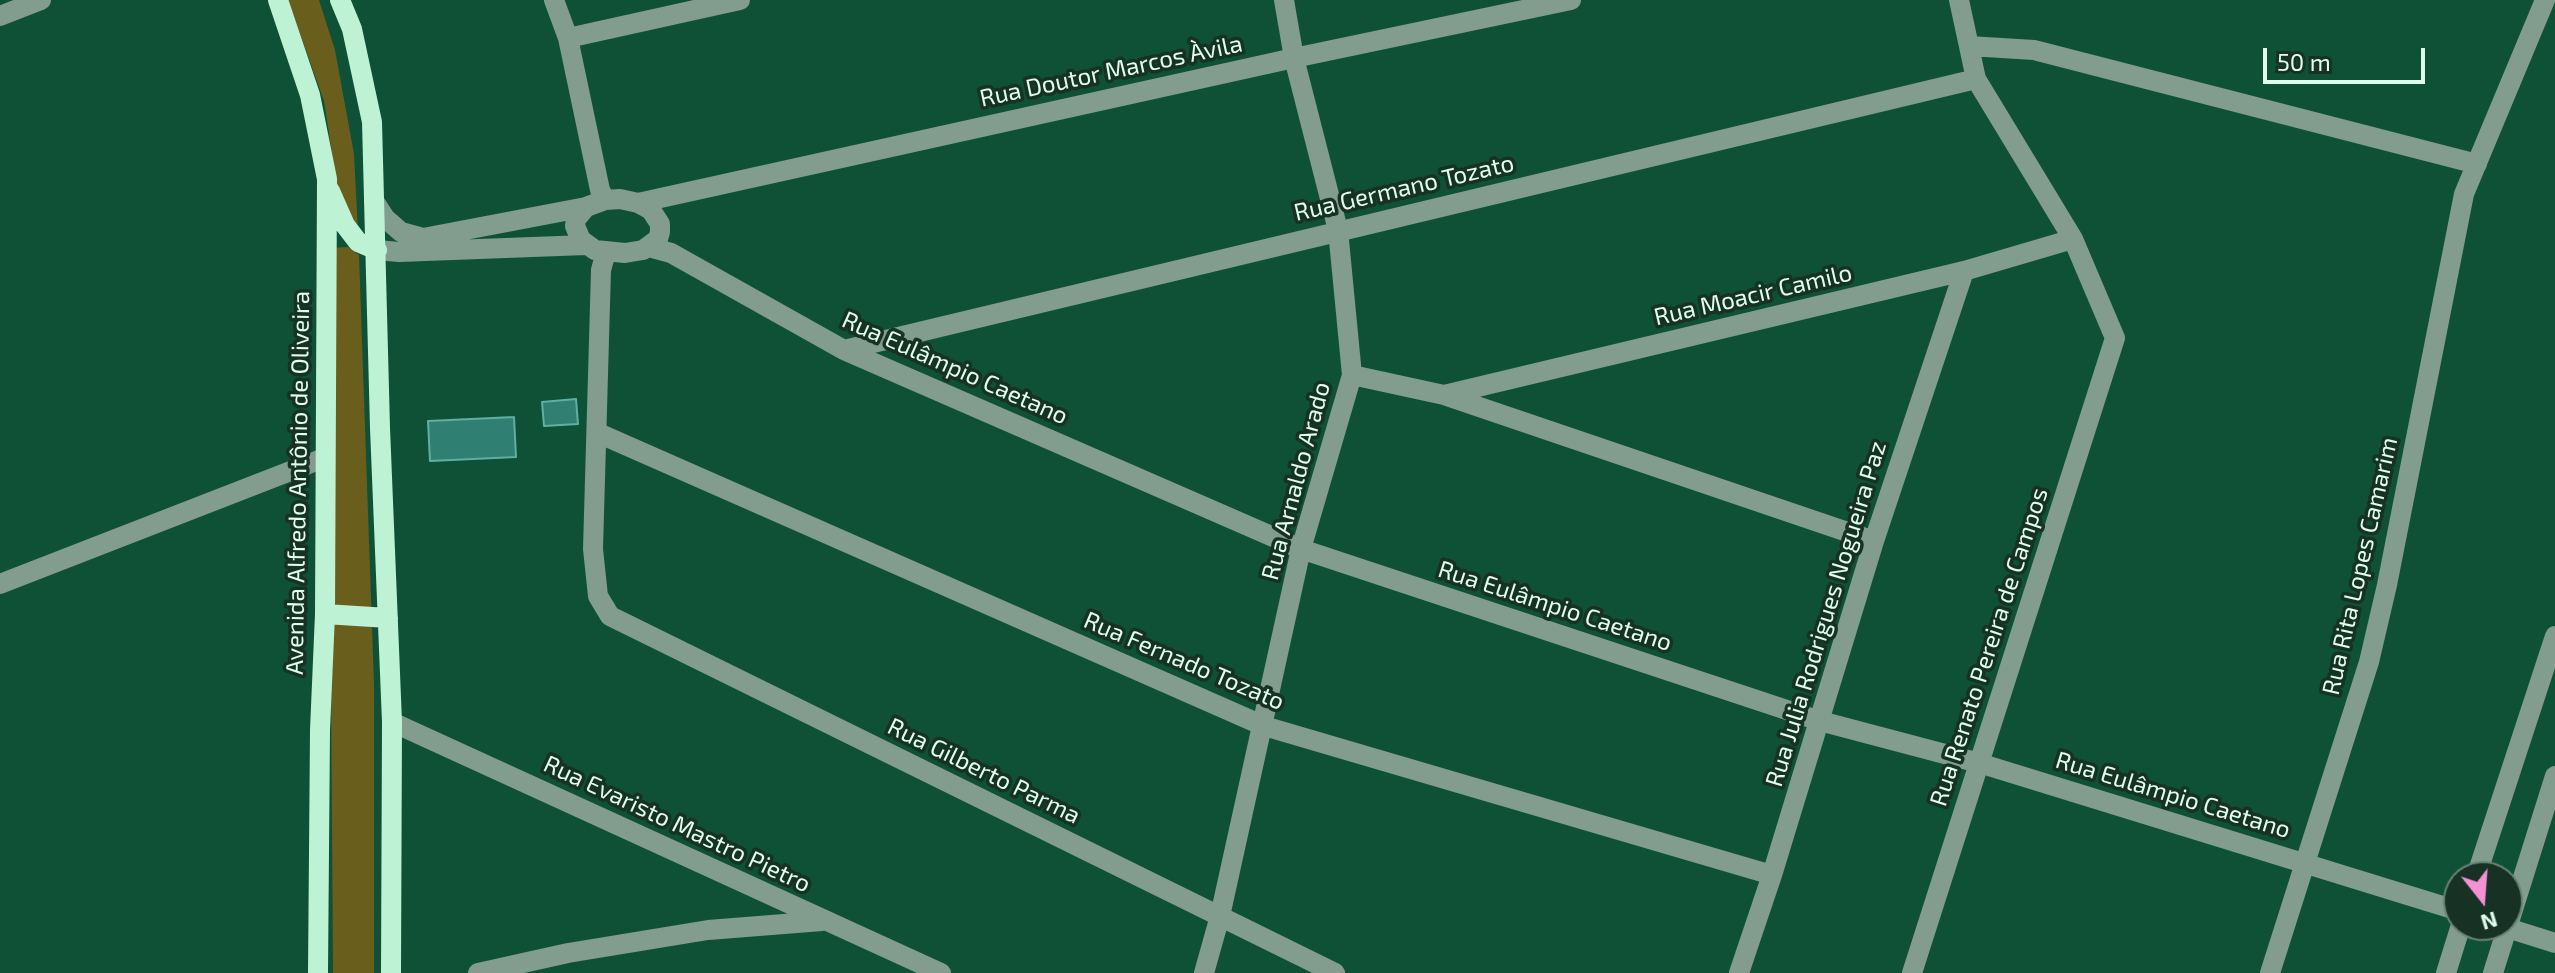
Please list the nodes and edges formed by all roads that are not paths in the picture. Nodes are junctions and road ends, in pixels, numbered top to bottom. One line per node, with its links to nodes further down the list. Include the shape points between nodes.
1 (41, 0): 10 (street)
2 (278, 0): 16 (main road, Avenida Alfredo Antônio de Oliveira, via 310,95)
3 (340, 0): 18 (main road, via 352,29 372,122)
4 (554, 0): 11 (street)
5 (740, 0): 11 (street)
6 (1284, 0): 13 (street, Rua Arnaldo Arado)
7 (1571, 0): 13 (street, Rua Doutor Marcos Àvila)
8 (1959, 0): 12 (street)
9 (2542, 3): 15 (street, Rua Rita Lopes Camarim)
10 (0, 16)
11 (568, 38): 17 (street)
12 (1969, 46): 14 (street); 15 (street, via 2034,50)
13 (1294, 58): 19 (street, Rua Doutor Marcos Àvila); 20 (street, Rua Arnaldo Arado)
14 (1976, 79): 20 (street, Rua Germano Tozato); 21 (street)
15 (2477, 164): 43 (street, Rua Rita Lopes Camarim, via 2464,194 2376,632)
16 (327, 179): 23 (main road, via 345,225 358,242); 30 (main road, Avenida Alfredo Antônio de Oliveira)
17 (597, 200): 18 (street, via 423,238 401,232); 19 (street); 24 (street, via 575,226)
18 (374, 201): 23 (main road)
19 (651, 203): 22 (street, via 660,224)
20 (1338, 230): 26 (street, Rua Germano Tozato); 27 (street, Rua Arnaldo Arado)
21 (2073, 239): 25 (street, Rua Moacir Camilo); 40 (street, Rua Renato Pereira de Campos, via 2115,338)
22 (660, 246): 24 (street); 26 (street, Rua Eulâmpio Caetano)
23 (377, 250): 24 (street); 35 (main road)
24 (597, 254): 29 (street)
25 (1964, 271): 28 (street, Rua Moacir Camilo); 31 (street, Rua Julia Rodrigues Nogueira Paz)
26 (844, 350): 32 (street, Rua Eulâmpio Caetano)
27 (1352, 375): 28 (street); 32 (street, Rua Arnaldo Arado)
28 (1444, 395): 31 (street)
29 (598, 433): 39 (street, Rua Fernado Tozato); 47 (street, Rua Gilberto Parma, via 593,549 598,596 610,616)
30 (324, 458): 33 (street); 34 (main road, Avenida Alfredo Antônio de Oliveira)
31 (1874, 541): 37 (street, Rua Julia Rodrigues Nogueira Paz)
32 (1301, 549): 37 (street, Rua Eulâmpio Caetano); 39 (street, Rua Arnaldo Arado)
33 (0, 584)
34 (325, 614): 35 (main road); 53 (main road, Avenida Alfredo Antônio de Oliveira)
35 (388, 618): 38 (main road)
36 (2555, 636): 42 (street)
37 (1820, 721): 40 (street, Rua Eulâmpio Caetano); 45 (street, Rua Julia Rodrigues Nogueira Paz)
38 (392, 722): 48 (street, Rua Evaristo Mastro Pietro); 54 (main road)
39 (1264, 726): 45 (street, Rua Fernado Tozato); 47 (street, Rua Arnaldo Arado)
40 (1979, 763): 43 (street, Rua Eulâmpio Caetano); 60 (street, Rua Renato Pereira de Campos)
41 (2555, 776): 44 (street)
42 (2481, 861)
43 (2306, 863): 46 (street, Rua Eulâmpio Caetano); 61 (street, Rua Rita Lopes Camarim)
44 (2523, 868)
45 (1772, 875): 59 (street, Rua Julia Rodrigues Nogueira Paz)
46 (2443, 906)
47 (1220, 916): 57 (street, Rua Arnaldo Arado); 58 (street, Rua Gilberto Parma)
48 (826, 921): 55 (street, via 708,930); 56 (street, Rua Evaristo Mastro Pietro)
49 (2523, 933): 52 (street)
50 (2456, 941): 62 (street)
51 (2500, 941): 63 (street)
52 (2555, 943)
53 (318, 973)
54 (391, 973)
55 (478, 973)
56 (941, 973)
57 (1204, 973)
58 (1335, 973)
59 (1739, 973)
60 (1912, 973)
61 (2270, 973)
62 (2446, 973)
63 (2493, 973)

